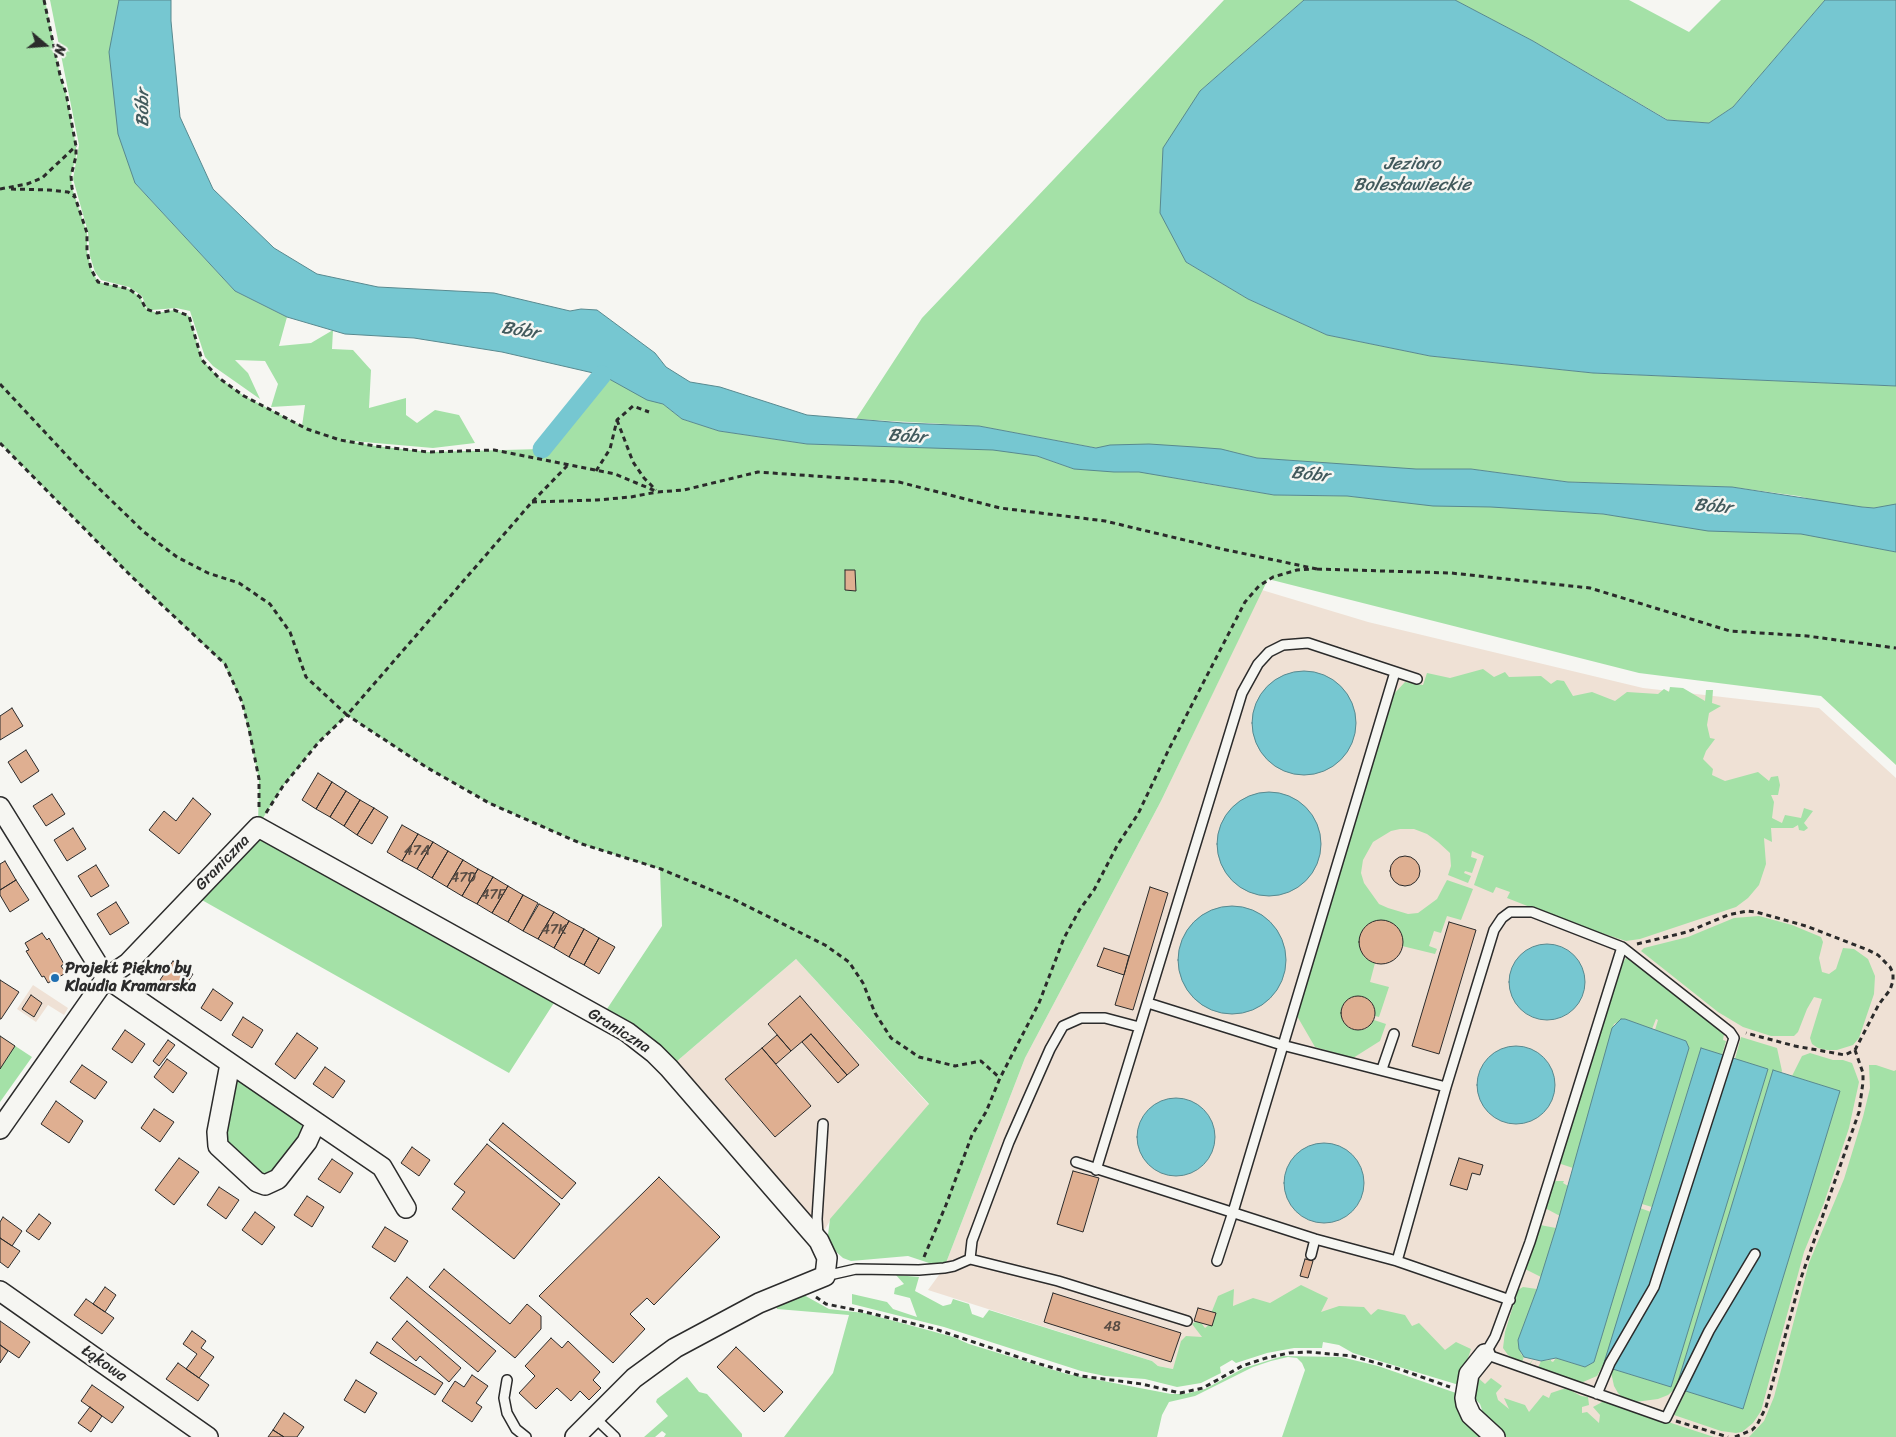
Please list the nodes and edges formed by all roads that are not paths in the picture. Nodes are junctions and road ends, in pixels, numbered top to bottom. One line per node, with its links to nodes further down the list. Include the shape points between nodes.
1 (1395, 672): 2 (lane); 6 (lane, via 1308,643 1282,645 1269,652 1258,664 1242,693); 9 (lane)
2 (1417, 680)
3 (0, 807): 5 (street)
4 (1622, 947): 12 (lane, via 1532,912 1510,912 1502,918 1494,930); 29 (lane); 33 (lane, via 1733,1036 1654,1287 1610,1363)
5 (106, 978): 10 (street); 15 (street, Graniczna); 21 (street, Graniczna, via 128,962 258,827 628,1032 669,1068)
6 (1148, 1003): 7 (lane); 9 (lane)
7 (1139, 1027): 17 (lane); 24 (lane, via 1105,1018 1081,1018 1063,1026 1009,1142 972,1242)
8 (1394, 1034): 11 (lane)
9 (1282, 1045): 11 (lane); 19 (lane)
10 (230, 1064): 13 (street); 13 (street, via 217,1132 218,1146 257,1182 265,1185 278,1179 307,1142)
11 (1382, 1069): 12 (lane)
12 (1446, 1087): 26 (lane)
13 (316, 1122): 18 (street, via 382,1167)
14 (823, 1124): 21 (lane)
15 (0, 1129)
16 (1076, 1162): 17 (lane)
17 (1096, 1170): 19 (lane)
18 (406, 1208)
19 (1233, 1212): 20 (lane); 25 (lane)
20 (1315, 1239): 23 (lane); 26 (lane)
21 (818, 1241): 27 (street, Graniczna, via 827,1258)
22 (1755, 1254): 33 (lane, via 1709,1332 1666,1418)
23 (1311, 1255)
24 (970, 1259): 27 (lane, via 954,1266 919,1270 856,1269); 30 (lane, via 1058,1281)
25 (1217, 1261)
26 (1397, 1261): 29 (lane)
27 (825, 1276): 34 (street, via 735,1315 675,1348 634,1378)
28 (0, 1291): 35 (street, Łąkowa)
29 (1510, 1300): 31 (lane, via 1496,1337)
30 (1187, 1321)
31 (1485, 1354): 33 (lane); 39 (street, via 1469,1374 1466,1404 1471,1415)
32 (507, 1380): 36 (lane, via 504,1398 508,1413 516,1429)
33 (1597, 1394)
34 (594, 1417): 37 (street); 38 (lane)
35 (208, 1437)
36 (526, 1437)
37 (575, 1437)
38 (615, 1437)
39 (1495, 1437)

